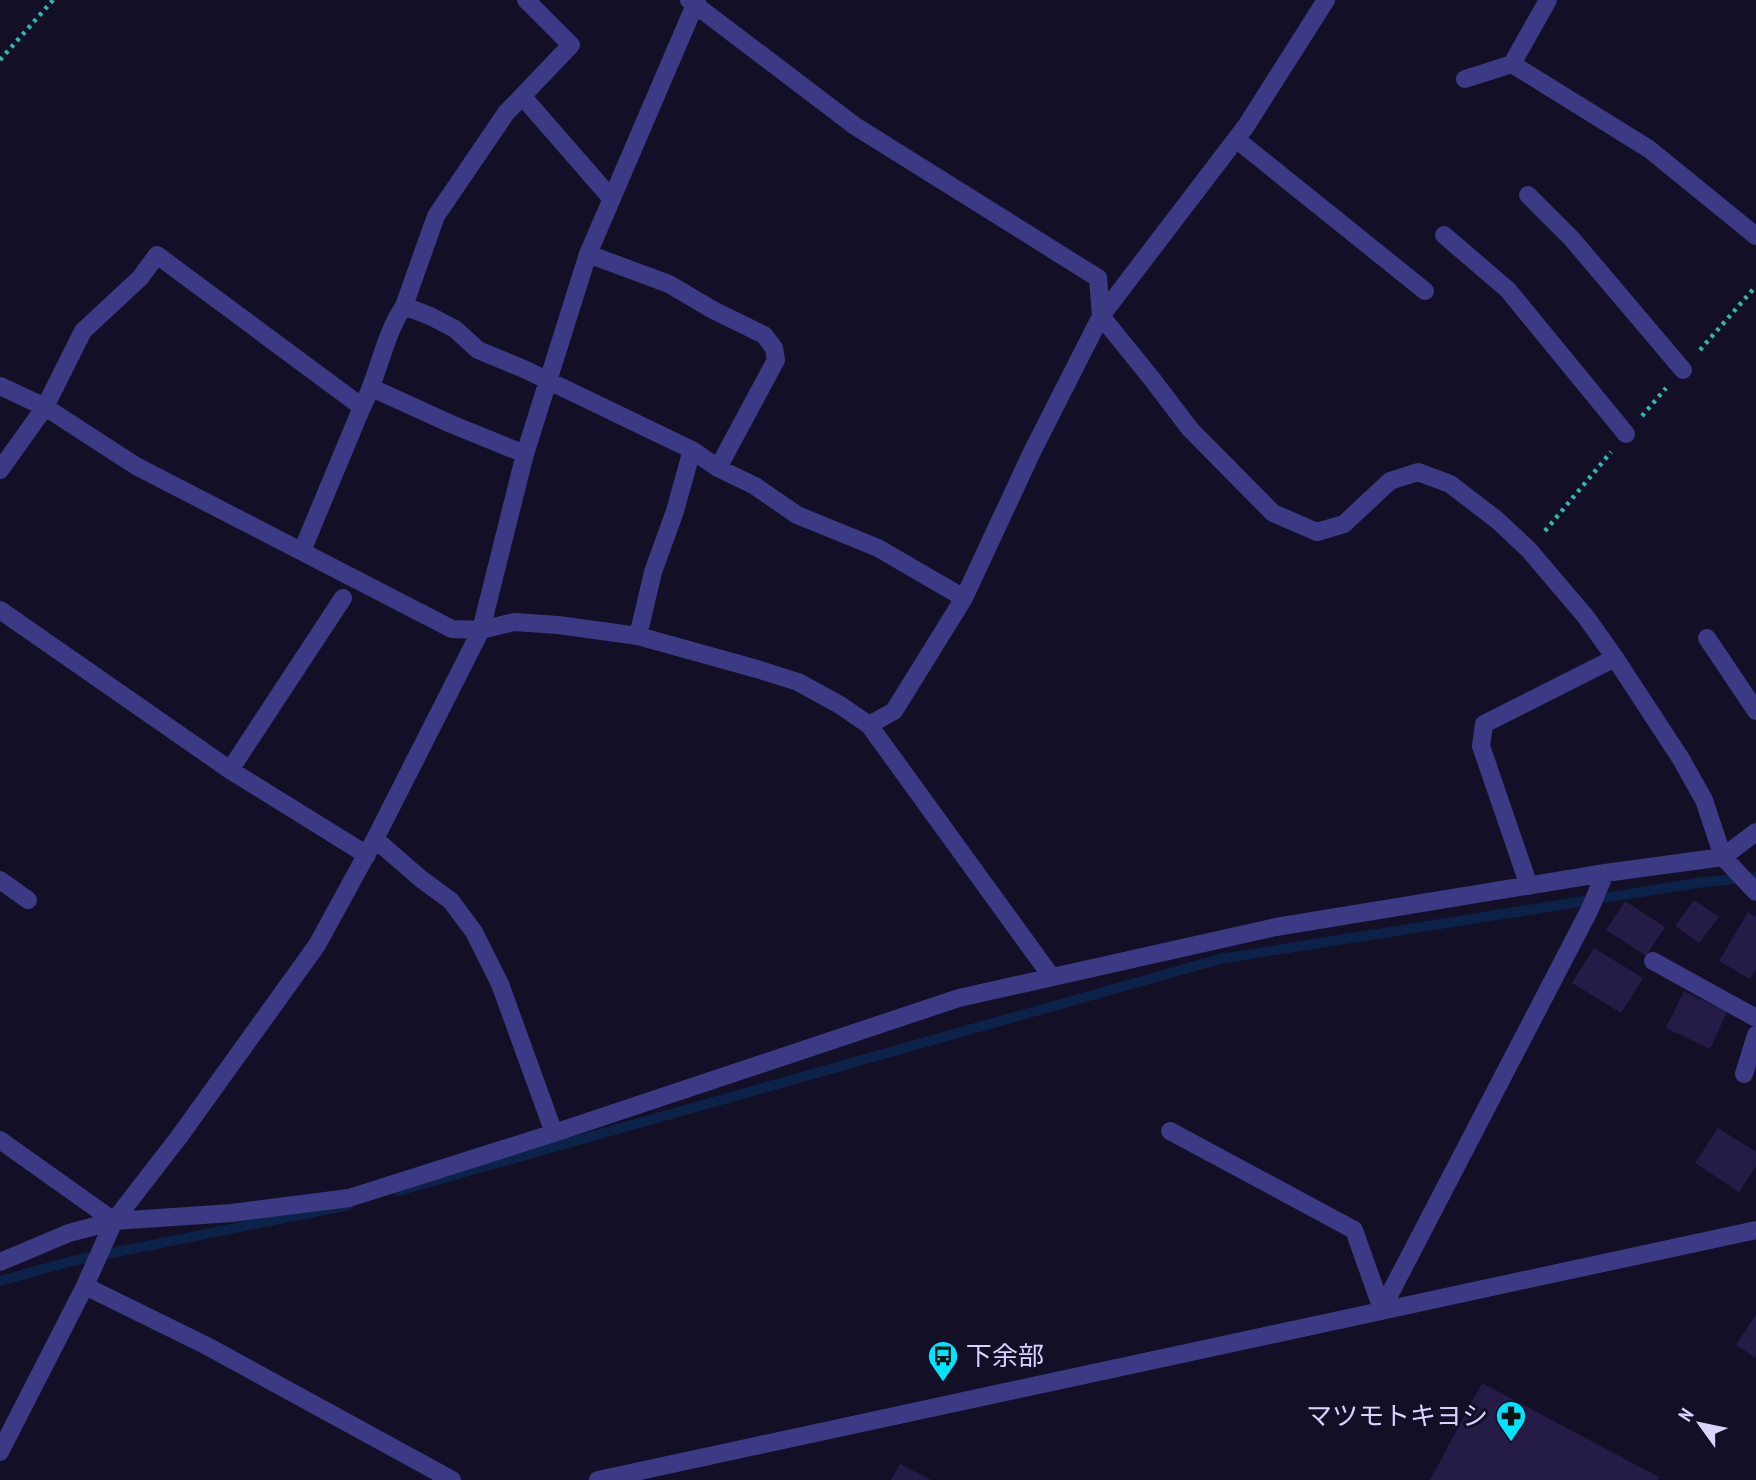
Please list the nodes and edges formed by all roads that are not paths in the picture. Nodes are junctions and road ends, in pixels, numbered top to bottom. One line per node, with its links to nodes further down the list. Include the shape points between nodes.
1 (526, 0): 7 (street, via 570,45)
2 (1326, 0): 8 (street)
3 (1548, 0): 5 (street)
4 (693, 2): 10 (street); 16 (street, via 855,126 1098,278)
5 (1512, 64): 6 (street); 12 (street, via 1649,149)
6 (1465, 79)
7 (523, 97): 10 (street); 15 (street, via 506,113 436,216)
8 (1236, 139): 14 (street); 16 (street)
9 (1528, 195): 17 (street, via 1572,239)
10 (611, 198): 13 (street)
11 (1444, 235): 23 (street, via 1508,290)
12 (1756, 236)
13 (588, 254): 18 (street); 26 (street, via 669,284 764,335 775,348 776,360)
14 (1424, 290)
15 (404, 306): 18 (street, via 455,329 478,350); 20 (street)
16 (1101, 316): 30 (street); 35 (street, via 1190,429 1273,513 1317,532 1344,524 1390,481 1418,472 1450,484 1529,550)
17 (1683, 370)
18 (547, 382): 24 (street); 25 (street)
19 (0, 386): 21 (street)
20 (372, 388): 22 (street); 25 (street)
21 (45, 407): 22 (street, via 83,331 140,278 157,255); 27 (street); 28 (street, via 136,466)
22 (362, 407): 28 (street)
23 (1626, 433)
24 (692, 450): 26 (street); 33 (street)
25 (525, 454): 32 (street)
26 (718, 468): 30 (street, via 797,515 878,548)
27 (0, 470)
28 (302, 551): 32 (street, via 452,629)
29 (343, 598): 38 (street)
30 (964, 598): 37 (street, via 894,711)
31 (2, 615): 38 (street)
32 (481, 630): 33 (street, via 514,622); 40 (street)
33 (638, 636): 37 (street, via 798,682)
34 (1707, 638): 36 (street)
35 (1615, 658): 41 (street, via 1704,800); 44 (street, via 1484,724 1480,747)
36 (1756, 711)
37 (869, 725): 48 (street)
38 (230, 770): 40 (street)
39 (1756, 832): 41 (street)
40 (371, 847): 53 (street, via 451,901 474,932 500,984); 55 (street, via 317,945)
41 (1723, 857): 42 (street); 45 (street)
42 (1605, 873): 44 (street); 59 (street)
43 (0, 880): 46 (street)
44 (1529, 886): 48 (street, via 1276,927)
45 (1756, 892)
46 (27, 900)
47 (1653, 961): 49 (street)
48 (1051, 976): 53 (street, via 960,998)
49 (1756, 1018)
50 (1756, 1035): 51 (street)
51 (1744, 1074)
52 (1170, 1131): 59 (street, via 1354,1230)
53 (554, 1133): 55 (street, via 349,1198 232,1213)
54 (0, 1140): 55 (street)
55 (114, 1221): 57 (street, via 69,1233); 58 (street)
56 (1756, 1230): 59 (street)
57 (0, 1262)
58 (85, 1286): 60 (street); 61 (street, via 207,1346)
59 (1382, 1309): 62 (street)
60 (0, 1452)
61 (452, 1480)
62 (598, 1480)

